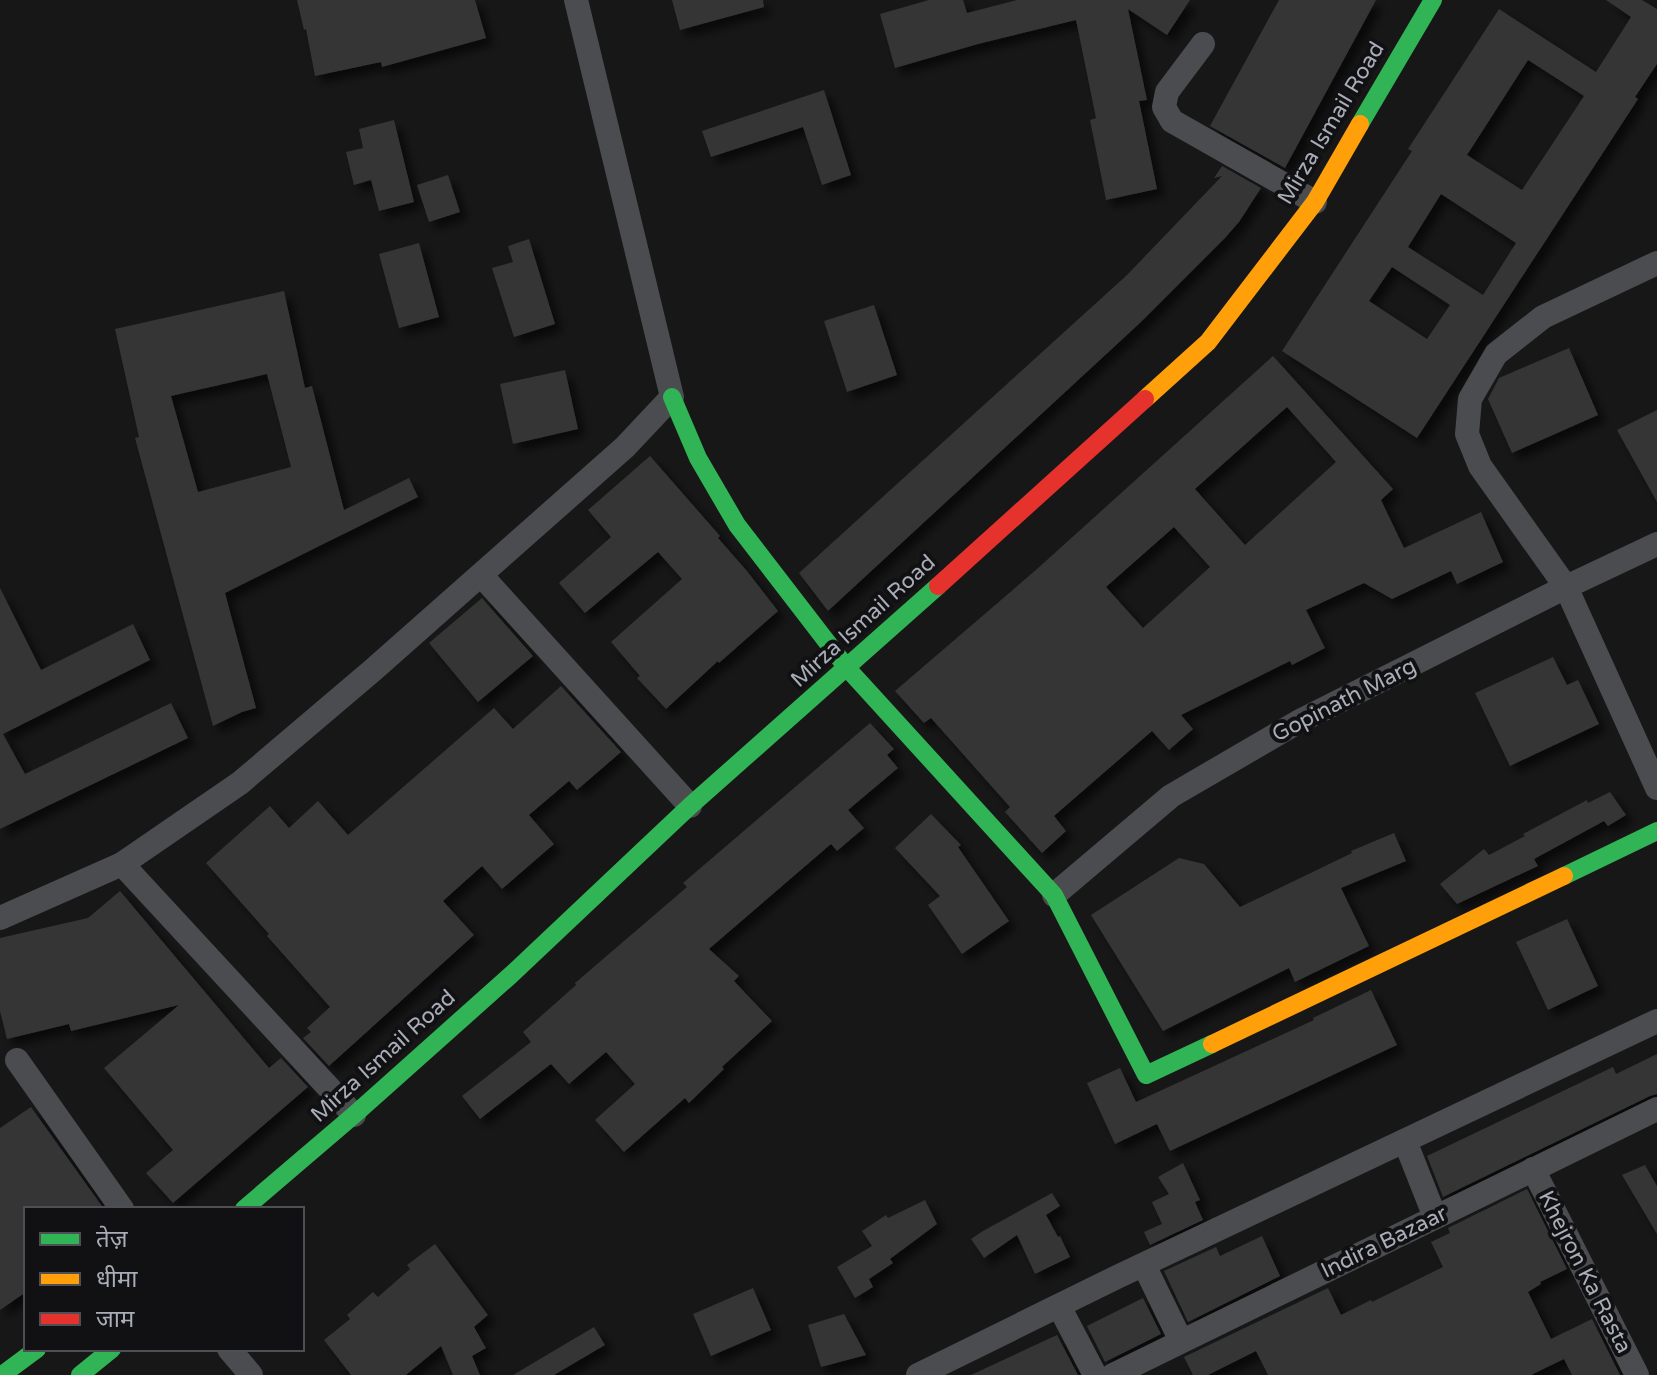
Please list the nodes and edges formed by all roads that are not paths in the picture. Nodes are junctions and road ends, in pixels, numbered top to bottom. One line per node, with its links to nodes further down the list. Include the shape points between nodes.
1 (576, 0): 6 (street)
2 (1433, 0): 4 (main road, Mirza Ismail Road)
3 (1203, 44): 4 (street, via 1167,92 1164,107 1172,121)
4 (1315, 202): 10 (main road, Mirza Ismail Road, via 1208,342)
5 (1657, 263): 9 (street, via 1543,317 1496,354 1470,399 1467,434 1480,466)
6 (672, 397): 8 (street, via 625,447); 10 (main road, via 698,458 737,525)
7 (1657, 544): 9 (street, Gopinath Marg)
8 (481, 575): 12 (street); 14 (street, via 240,783)
9 (1566, 587): 11 (street); 15 (street, Gopinath Marg, via 1298,722 1171,796)
10 (847, 668): 12 (main road, Mirza Ismail Road); 15 (main road)
11 (1657, 788)
12 (690, 806): 20 (main road, Mirza Ismail Road)
13 (1657, 831): 15 (main road, via 1146,1075)
14 (122, 864): 16 (street); 20 (street)
15 (1054, 895)
16 (0, 918)
17 (1657, 1021): 21 (street)
18 (17, 1060): 23 (street)
19 (1657, 1109): 22 (street, Indira Bazaar)
20 (354, 1115): 24 (main road, Mirza Ismail Road)
21 (1405, 1141): 25 (street); 26 (street)
22 (1533, 1169): 25 (street, Indira Bazaar); 38 (street, Khejron Ka Rasta)
23 (121, 1207)
24 (246, 1207)
25 (1435, 1217): 28 (street, Indira Bazaar)
26 (1144, 1265): 27 (street); 28 (street)
27 (1059, 1306): 32 (street); 37 (street)
28 (1181, 1341): 33 (street, Indira Bazaar)
29 (34, 1351): 34 (main road)
30 (110, 1351): 35 (main road)
31 (231, 1351): 36 (street)
32 (932, 1372)
33 (1126, 1372)
34 (2, 1375)
35 (80, 1375)
36 (251, 1375)
37 (1095, 1375)
38 (1637, 1375)

